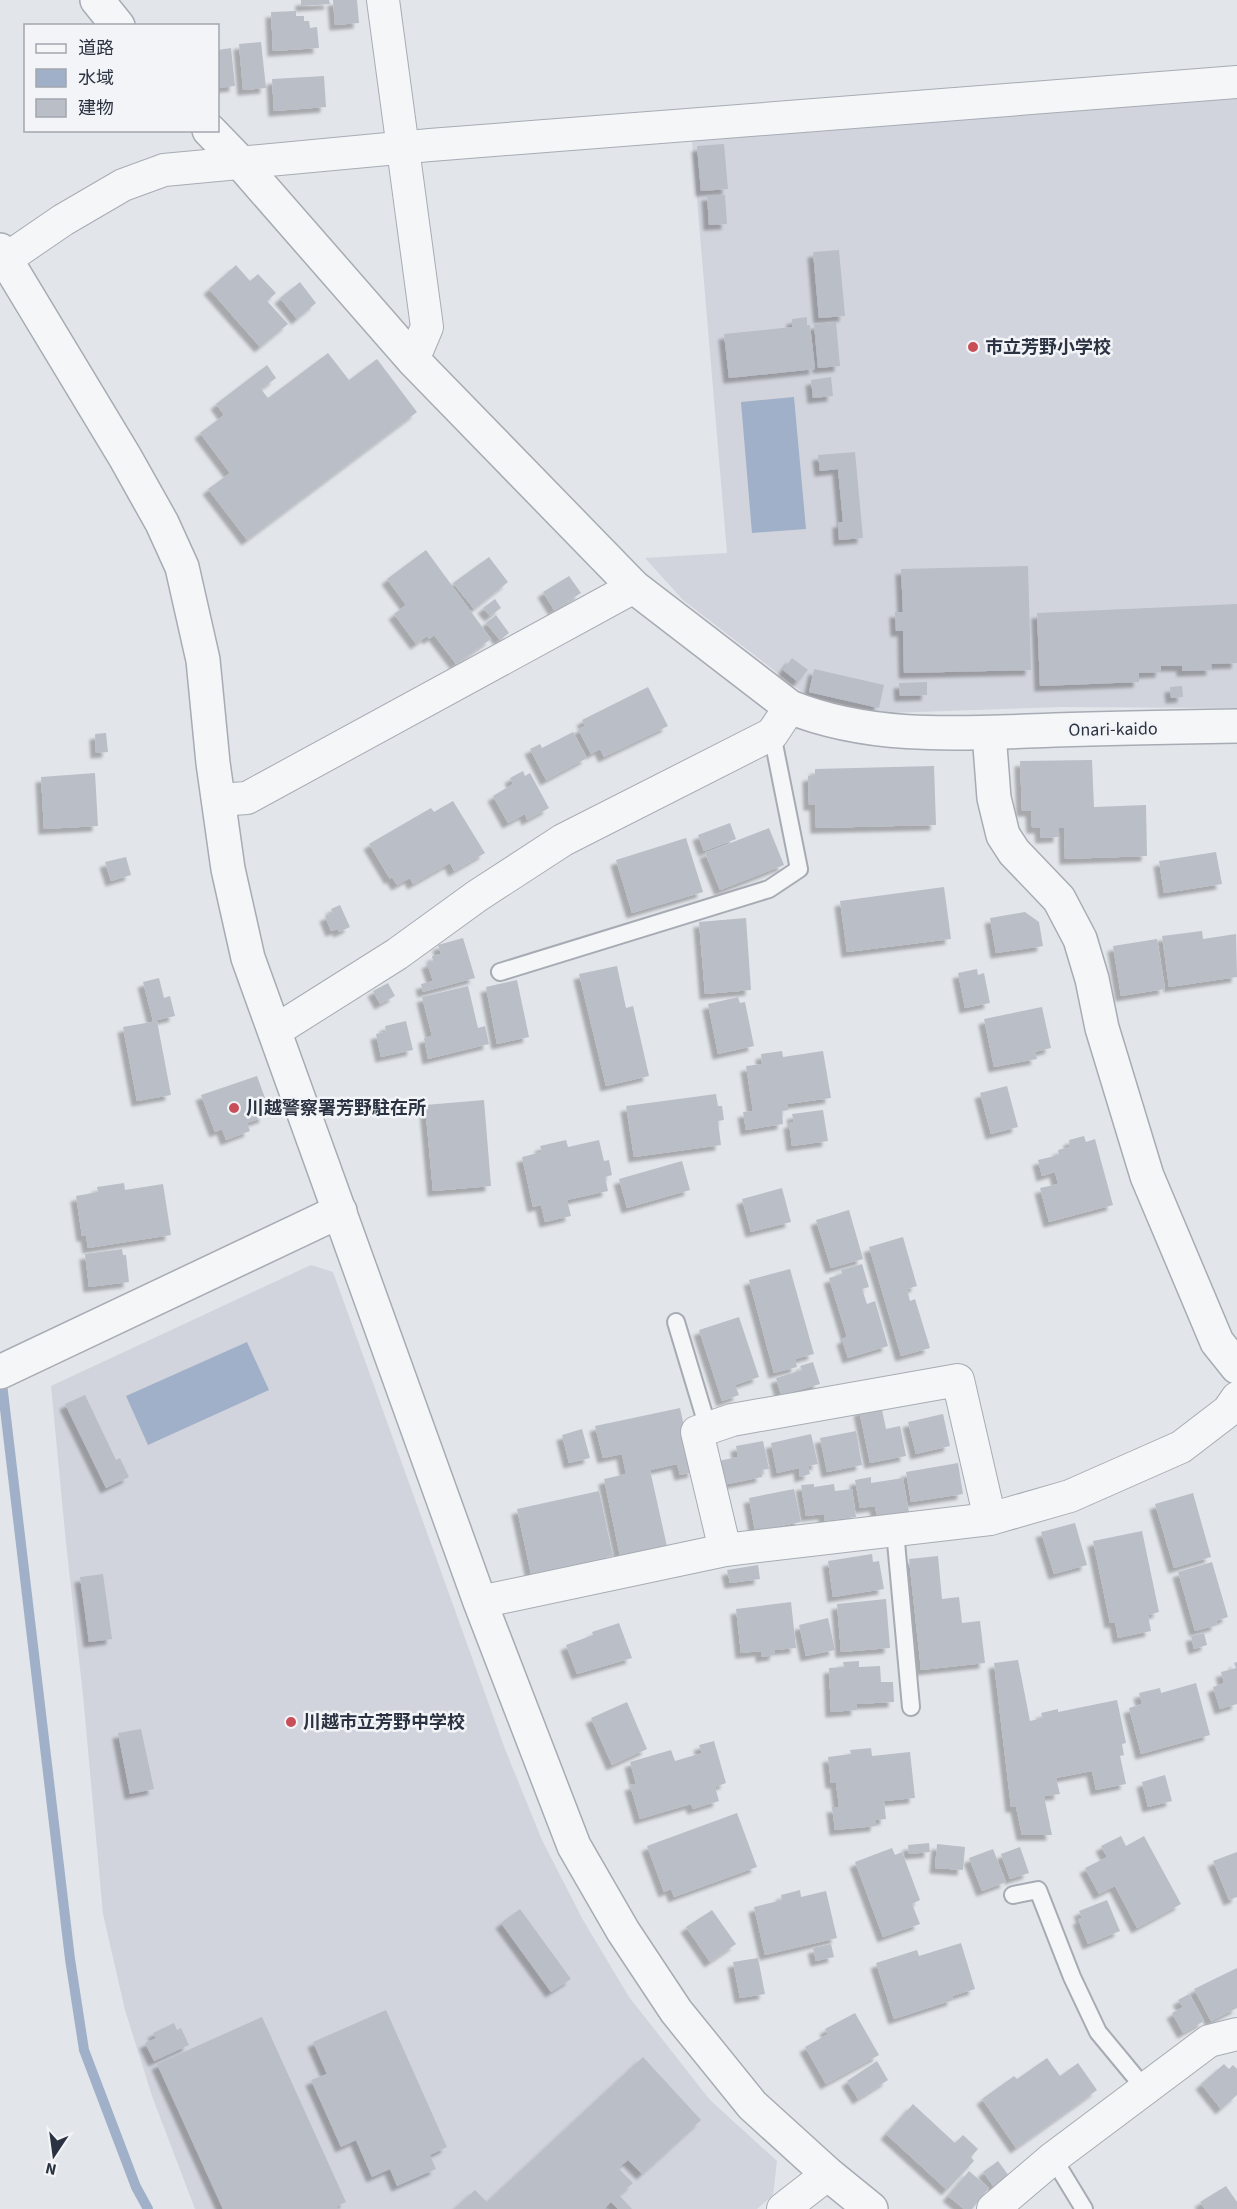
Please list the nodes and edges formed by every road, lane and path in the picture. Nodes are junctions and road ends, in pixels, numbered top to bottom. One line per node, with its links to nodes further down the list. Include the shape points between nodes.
1 (96, 0): 3 (street)
2 (383, 0): 6 (street)
3 (116, 24)
4 (1237, 82): 6 (street)
5 (211, 132): 7 (street, Onari-kaido)
6 (404, 148): 7 (street); 9 (street, via 427,327)
7 (240, 162): 8 (street, via 164,170 123,185); 9 (street, Onari-kaido)
8 (3, 254): 15 (street, via 131,466 182,567 203,660)
9 (413, 360): 10 (street, Onari-kaido)
10 (634, 587): 11 (street, Onari-kaido); 15 (street, via 248,798)
11 (790, 707): 13 (street, Onari-kaido, via 837,723 904,732); 14 (street)
12 (1237, 726): 13 (street, Onari-kaido)
13 (989, 733): 20 (street, via 994,798 1003,836 1059,899 1080,939 1102,1028 1147,1176 1217,1342)
14 (772, 734): 16 (lane, via 799,869 769,889); 17 (street, via 563,840 397,954)
15 (218, 800): 17 (street, via 228,869 248,958)
16 (500, 972)
17 (275, 1031): 18 (street)
18 (340, 1211): 21 (street); 27 (street)
19 (676, 1322): 23 (lane)
20 (1237, 1367)
21 (0, 1372)
22 (1234, 1413): 24 (street, via 1181,1447 1070,1496)
23 (708, 1428): 24 (street, via 732,1420 958,1380); 26 (street, via 697,1432)
24 (990, 1519): 25 (street)
25 (895, 1531): 26 (street); 28 (lane)
26 (725, 1550): 27 (street)
27 (480, 1602): 33 (street, via 574,1846 623,1931 676,2011 752,2105)
28 (911, 1707)
29 (1013, 1895): 31 (lane, via 1038,1890 1098,2032)
30 (1237, 2034): 31 (street, via 1209,2041)
31 (1146, 2090): 32 (street)
32 (1053, 2158): 36 (street); 37 (lane)
33 (828, 2174): 34 (street); 35 (street)
34 (783, 2209)
35 (870, 2209)
36 (993, 2209)
37 (1084, 2209)

